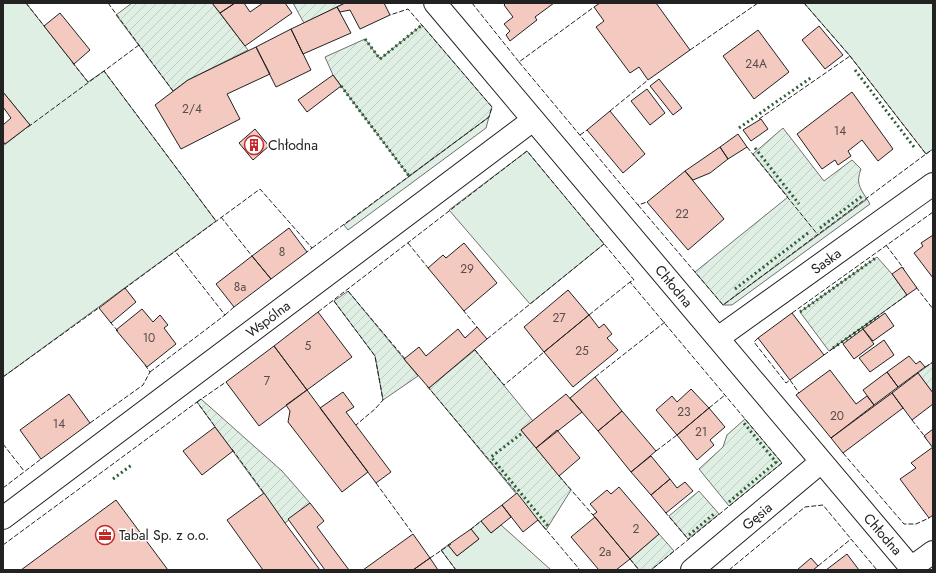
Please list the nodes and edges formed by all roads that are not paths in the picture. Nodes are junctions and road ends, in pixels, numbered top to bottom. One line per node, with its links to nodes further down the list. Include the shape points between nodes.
1 (435, 3): 2 (street, Chłodna)
2 (533, 120): 4 (street, Chłodna); 6 (street, Wspólna)
3 (933, 184): 4 (street, Saska)
4 (718, 338): 5 (street, Chłodna)
5 (821, 462): 8 (street, Chłodna); 9 (street, Gęsia)
6 (3, 518)
7 (933, 552): 8 (street)
8 (912, 569)
9 (692, 570)

